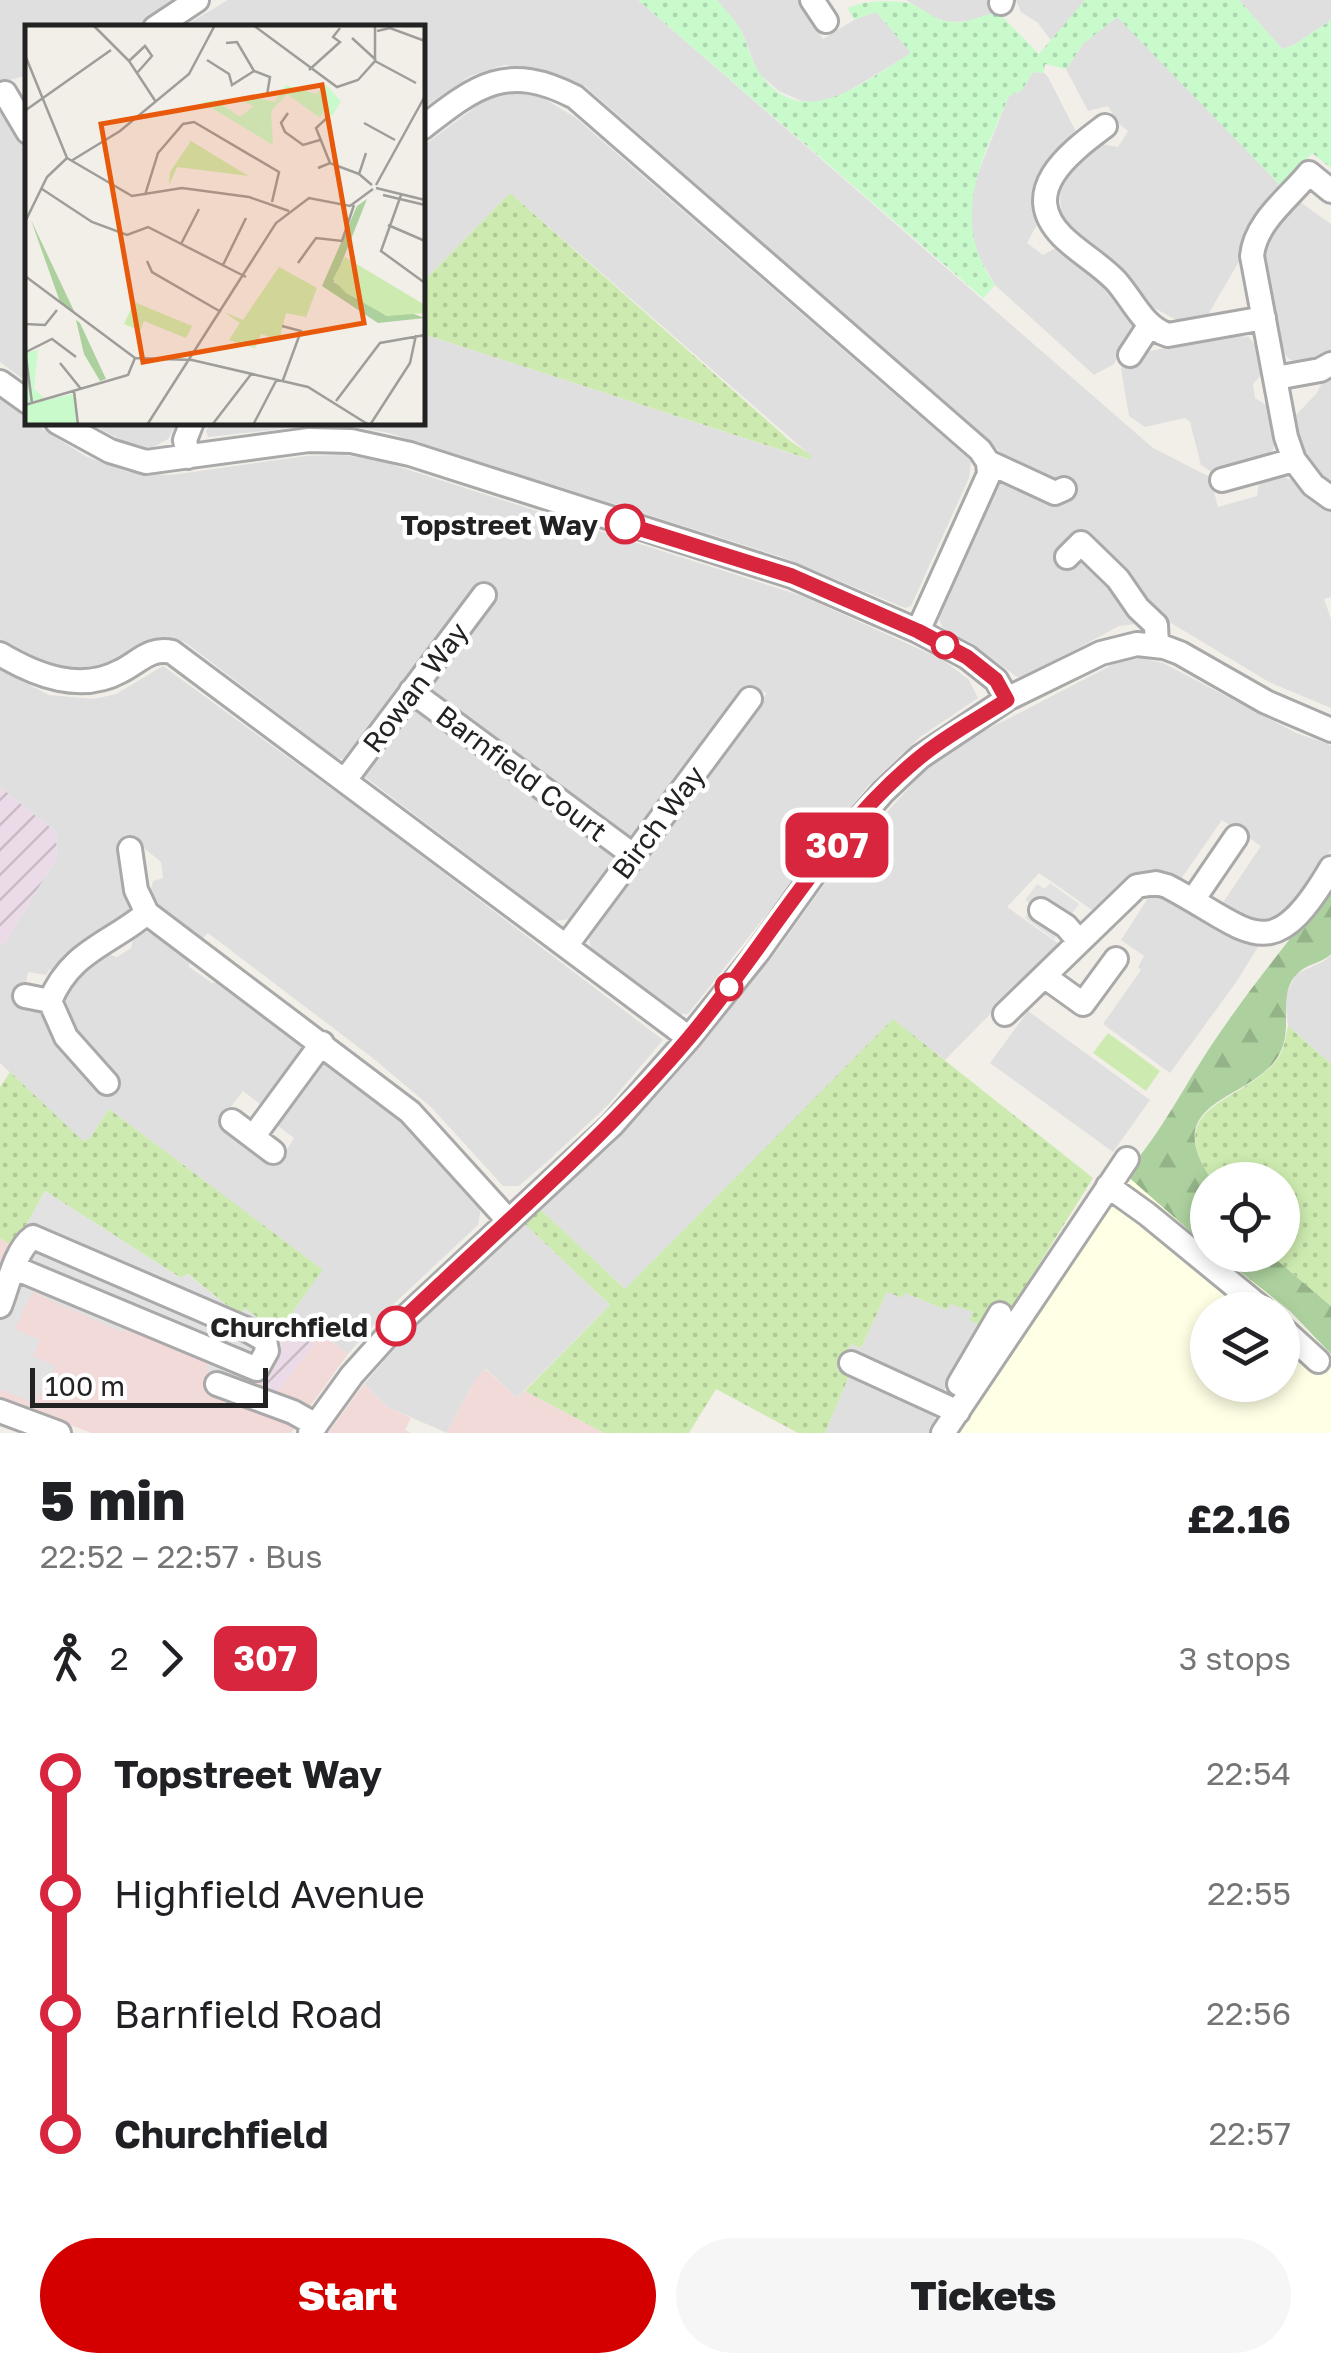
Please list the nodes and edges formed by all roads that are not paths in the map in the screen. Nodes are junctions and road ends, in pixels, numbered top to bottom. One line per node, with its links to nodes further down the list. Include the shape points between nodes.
1 (197, 0): 4 (street)
2 (812, 0): 3 (street)
3 (826, 21)
4 (160, 25)
5 (11, 92): 6 (street)
6 (25, 125)
7 (425, 126): 21 (street, via 479,86 502,80 548,84 575,98)
8 (1105, 126): 11 (street, via 1057,165 1048,205 1063,237 1112,277)
9 (1331, 191): 10 (street, via 1309,173 1256,235 1252,256)
10 (1264, 318): 11 (street, via 1168,336); 14 (street)
11 (1149, 326): 12 (street)
12 (1130, 355)
13 (1331, 364): 14 (street)
14 (1276, 378): 20 (street)
15 (0, 382): 16 (street)
16 (25, 400)
17 (64, 425): 19 (street, via 132,459)
18 (191, 425): 19 (street)
19 (188, 457): 27 (street, via 309,440 380,446 792,576)
20 (1294, 460): 22 (street); 24 (street)
21 (988, 462): 23 (street, via 1055,494); 27 (street, via 989,474)
22 (1222, 480)
23 (1064, 489)
24 (1331, 498)
25 (1067, 557): 28 (street, via 1082,543 1156,625)
26 (484, 595): 30 (street, Rowan Way)
27 (918, 631): 32 (street, via 967,657 996,680)
28 (1157, 646): 32 (street, via 1119,646); 33 (street)
29 (0, 654): 34 (street, via 39,674 75,682 110,677 156,651 172,652)
30 (411, 690): 34 (street, Rowan Way); 37 (street, Barnfield Court)
31 (750, 699): 37 (street, Birch Way)
32 (1007, 700): 49 (street, via 920,757 883,792)
33 (1331, 730)
34 (346, 780): 43 (street)
35 (1236, 837): 39 (street)
36 (130, 848): 41 (street)
37 (633, 855): 43 (street, Birch Way)
38 (1331, 868): 39 (street, via 1298,916 1268,935 1241,928)
39 (1193, 900): 42 (street, via 1156,883 1137,886)
40 (1041, 910): 42 (street)
41 (146, 913): 47 (street, via 76,959); 50 (street)
42 (1078, 940): 45 (street)
43 (566, 946): 49 (street)
44 (1116, 960): 45 (street, via 1083,1004)
45 (1044, 976): 48 (street)
46 (25, 996): 47 (street)
47 (50, 1001): 51 (street, via 59,1025)
48 (1005, 1014)
49 (688, 1038): 57 (street, via 612,1125)
50 (322, 1042): 53 (street); 57 (street, via 410,1112)
51 (107, 1083)
52 (232, 1121): 53 (street)
53 (254, 1137): 54 (street)
54 (273, 1152)
55 (1127, 1158): 56 (street)
56 (1108, 1186): 59 (street); 67 (street, via 999,1360)
57 (508, 1220): 68 (street, via 396,1326)
58 (16, 1268): 58 (street, via 33,1237 244,1328 265,1340 267,1351 257,1368); 60 (street)
59 (1242, 1292)
60 (0, 1306)
61 (1000, 1314): 67 (street, via 958,1387)
62 (1300, 1344): 63 (street)
63 (1318, 1361)
64 (851, 1363): 67 (street)
65 (217, 1384): 68 (street, via 293,1412)
66 (0, 1410): 69 (street)
67 (958, 1412): 70 (street)
68 (313, 1429)
69 (59, 1433)
70 (943, 1433)

